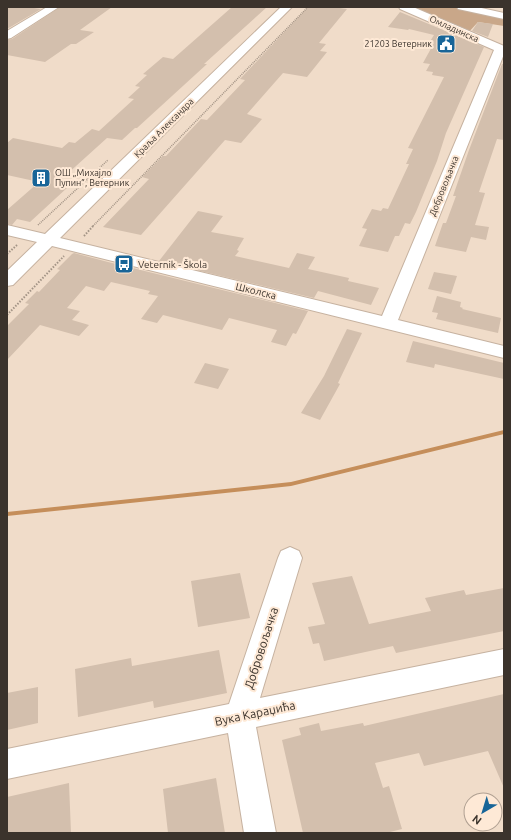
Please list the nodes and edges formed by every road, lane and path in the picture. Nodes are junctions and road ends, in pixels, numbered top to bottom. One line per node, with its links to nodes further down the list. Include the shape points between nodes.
1 (54, 7): 9 (street)
2 (287, 7): 12 (street, Краља Александра)
3 (308, 7): 15 (path)
4 (404, 7): 10 (street, Омладинска)
5 (462, 7): 8 (main road)
6 (485, 7): 7 (main road)
7 (504, 11)
8 (504, 16)
9 (7, 36)
10 (500, 47): 18 (street, Добровољачка)
11 (59, 181): 12 (path)
12 (102, 189): 14 (street, Краља Александра)
13 (7, 230): 14 (street, Школска)
14 (49, 240): 15 (street, Школска); 16 (street, Краља Александра)
15 (73, 246): 17 (path); 18 (street, Школска)
16 (7, 281)
17 (7, 315)
18 (388, 323): 19 (street, Школска)
19 (504, 352)
20 (290, 558): 22 (street, Добровољачка)
21 (504, 662): 22 (street, Вука Караџића)
22 (240, 716): 23 (street, Вука Караџића); 24 (street, Добровољачка)
23 (7, 764)
24 (260, 833)

